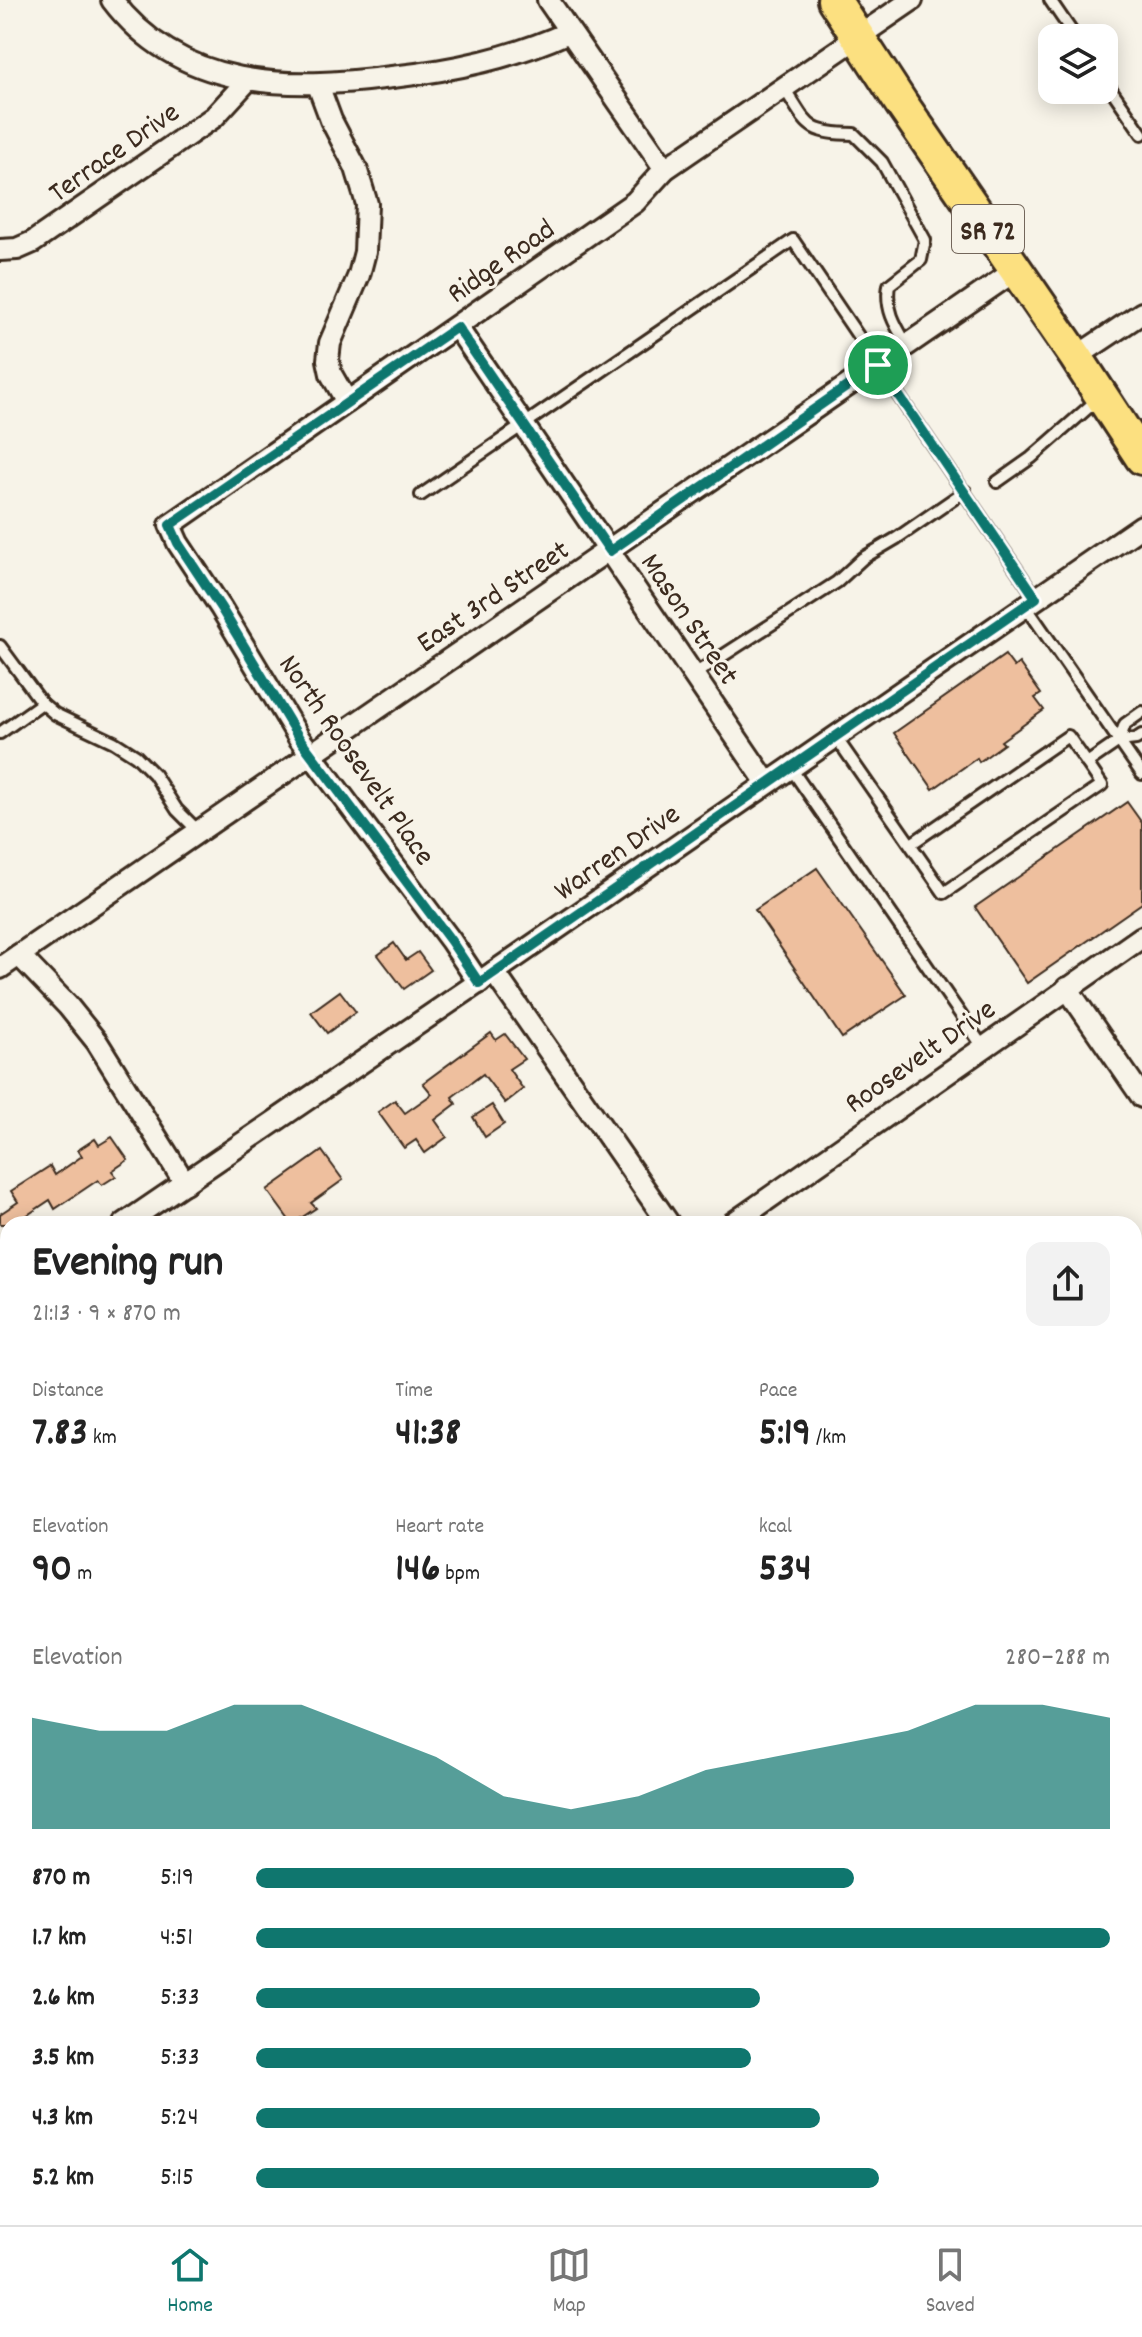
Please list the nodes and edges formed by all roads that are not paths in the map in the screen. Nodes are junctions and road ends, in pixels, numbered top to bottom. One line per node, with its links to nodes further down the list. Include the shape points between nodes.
1 (112, 0): 9 (street, via 131,23 163,47 198,65)
2 (548, 0): 7 (street)
3 (834, 0): 8 (main road, SR 72)
4 (912, 0): 8 (street, Ridge Road)
5 (1050, 0): 6 (lane)
6 (1066, 24)
7 (569, 32): 10 (street, via 532,49 444,71); 14 (street)
8 (859, 37): 11 (street, Ridge Road); 16 (main road, SR 72)
9 (248, 80): 10 (street); 15 (street, Terrace Drive, via 214,117 147,165 33,242)
10 (318, 85): 23 (street, via 367,204 365,252 329,351 331,374)
11 (784, 88): 14 (street, Ridge Road); 19 (lane, via 810,128 854,134 882,162 925,240 921,260 889,285 886,301)
12 (1118, 99): 13 (lane)
13 (1142, 134)
14 (665, 169): 18 (street, Ridge Road, via 635,202)
15 (0, 250)
16 (1016, 270): 19 (street, East 3rd Street); 20 (main road, SR 72)
17 (1142, 313): 20 (street)
18 (457, 327): 23 (street, Ridge Road); 24 (street, Mason Street)
19 (907, 345): 21 (street, East 3rd Street)
20 (1076, 357): 22 (main road, SR 72)
21 (878, 365): 24 (lane, via 793,240); 27 (lane); 31 (street, East 3rd Street)
22 (1102, 396): 25 (main road, SR 72); 26 (lane)
23 (347, 402): 29 (street, Ridge Road)
24 (523, 426): 28 (lane); 31 (street, Mason Street)
25 (1142, 458)
26 (997, 482)
27 (965, 491): 32 (lane); 34 (lane)
28 (421, 495)
29 (170, 525): 41 (street, North Roosevelt Place)
30 (1142, 526): 32 (street, Warren Drive)
31 (610, 551): 34 (street, Mason Street); 41 (street, East 3rd Street)
32 (1031, 602): 39 (street, Warren Drive); 40 (lane)
33 (0, 646): 35 (lane)
34 (693, 675): 45 (street, Mason Street)
35 (42, 703): 37 (lane); 46 (lane, via 136,756)
36 (1142, 712): 40 (lane, via 1125,724)
37 (0, 733)
38 (1142, 735): 40 (lane)
39 (835, 736): 43 (street, Warren Drive); 47 (lane)
40 (1119, 741): 42 (lane); 44 (lane)
41 (311, 755): 46 (street, East 3rd Street); 51 (street, North Roosevelt Place, via 451,941)
42 (1087, 763): 47 (lane, via 1068,736); 47 (lane, via 1102,785 944,893)
43 (790, 767): 45 (street, Warren Drive); 53 (lane)
44 (1142, 774)
45 (767, 783): 51 (street, Warren Drive)
46 (199, 832): 49 (street, East 3rd Street)
47 (911, 844)
48 (1142, 937): 52 (street, Roosevelt Drive)
49 (19, 955): 50 (street, East 3rd Street); 55 (street, via 97,1042)
50 (0, 968)
51 (487, 978): 55 (street, Warren Drive); 57 (street, North Roosevelt Place)
52 (1067, 988): 53 (street, Roosevelt Drive); 54 (street)
53 (983, 1047): 58 (street, Roosevelt Drive)
54 (1142, 1097)
55 (185, 1183): 56 (street, Warren Drive)
56 (136, 1216)
57 (663, 1216)
58 (743, 1216)

